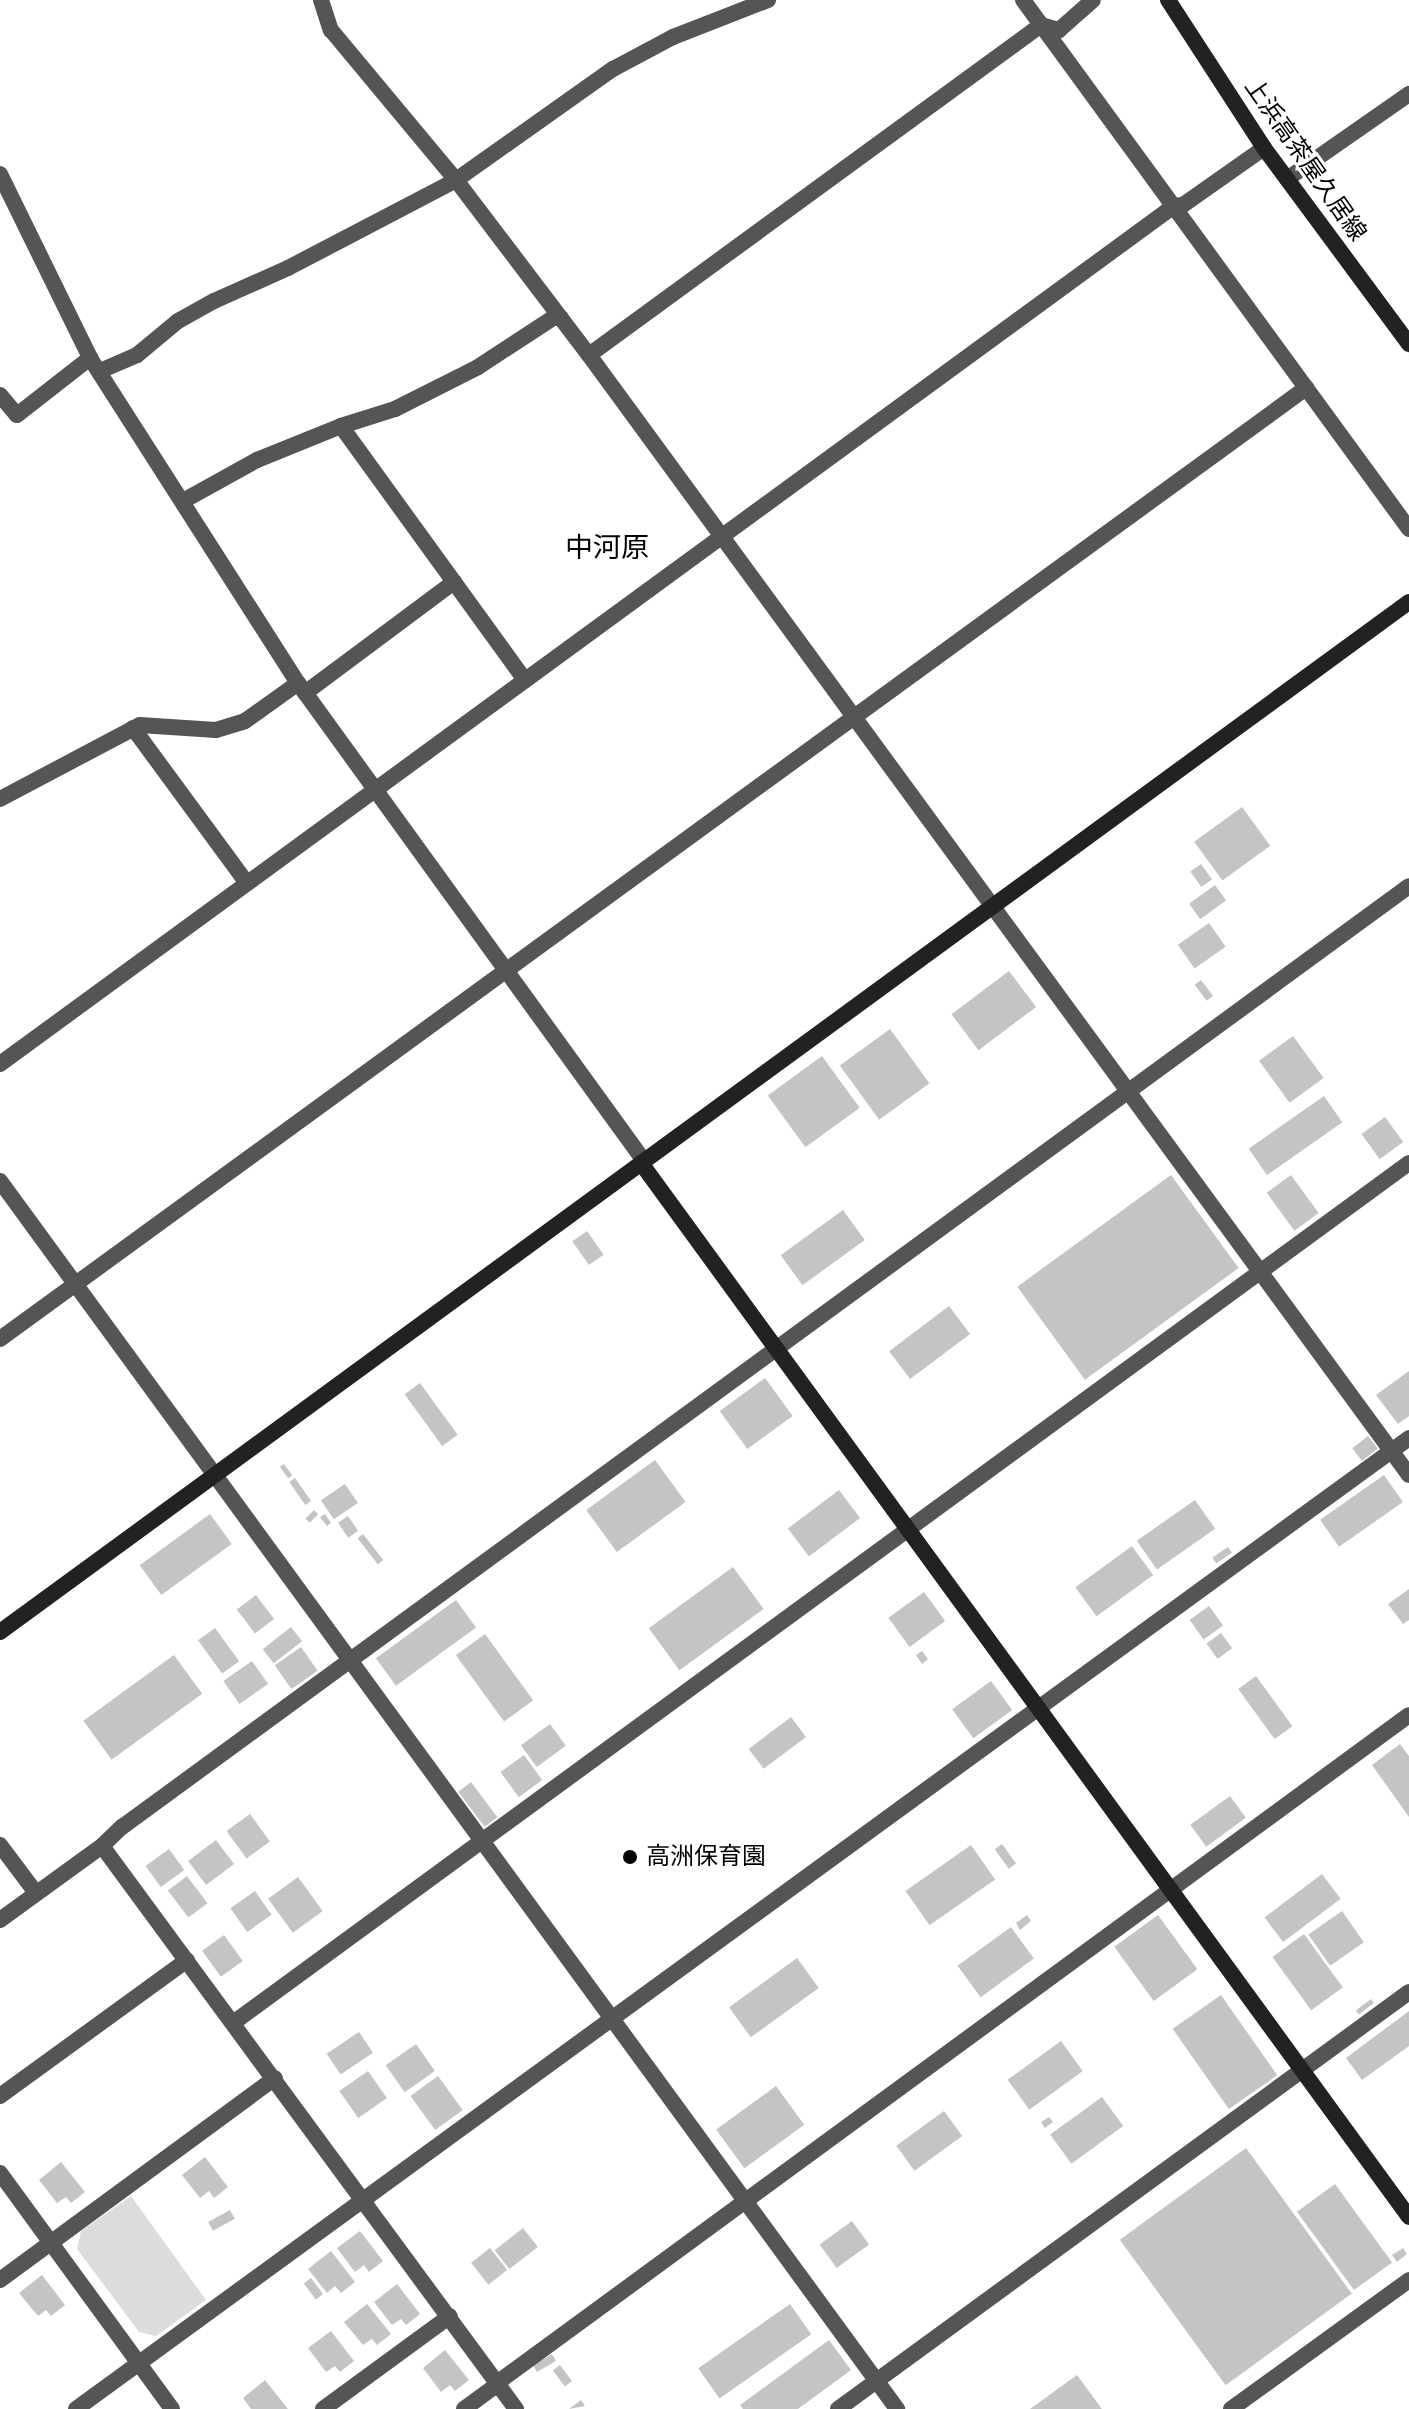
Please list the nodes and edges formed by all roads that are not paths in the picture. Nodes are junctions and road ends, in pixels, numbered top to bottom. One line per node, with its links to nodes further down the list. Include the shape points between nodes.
1 (321, 0): 11 (street, via 331,30)
2 (768, 0): 11 (street, via 673,37 613,69)
3 (1023, 0): 6 (street)
4 (1093, 0): 6 (street, via 1059,30)
5 (1168, 0): 8 (street, 上浜高茶屋久居線)
6 (1041, 25): 12 (street); 15 (street)
7 (1409, 94): 10 (street)
8 (1264, 148): 10 (street, 上浜高茶屋久居線); 12 (street, via 1183,205)
9 (0, 174): 16 (street)
10 (1287, 179): 14 (street, 上浜高茶屋久居線)
11 (456, 180): 13 (street); 16 (street, via 214,301 178,321 137,355)
12 (1174, 206): 17 (street); 22 (street)
13 (561, 318): 15 (street); 19 (street, via 395,409)
14 (1409, 343)
15 (589, 355): 22 (street)
16 (95, 364): 18 (street, via 17,415); 20 (street)
17 (1306, 388): 21 (street); 27 (street)
18 (0, 395)
19 (341, 426): 20 (street, via 257,460); 23 (street)
20 (183, 501): 26 (street)
21 (1409, 529)
22 (721, 536): 25 (street); 27 (street)
23 (454, 582): 25 (street); 26 (street)
24 (1409, 602): 33 (street)
25 (525, 680): 29 (street)
26 (301, 688): 28 (street, via 245,721 216,730); 29 (street)
27 (855, 718): 33 (street); 34 (street)
28 (133, 728): 30 (street); 31 (street)
29 (375, 789): 31 (street); 34 (street)
30 (0, 799)
31 (247, 883): 35 (street)
32 (1409, 886): 36 (street)
33 (991, 908): 36 (street); 37 (street)
34 (505, 968): 37 (street); 41 (street)
35 (0, 1064)
36 (1128, 1093): 40 (street); 43 (street)
37 (643, 1162): 43 (street); 46 (street)
38 (1409, 1163): 40 (street)
39 (0, 1181): 41 (street)
40 (1260, 1272): 45 (street); 48 (street)
41 (75, 1284): 42 (street); 46 (street)
42 (0, 1339)
43 (777, 1349): 48 (street); 50 (street)
44 (1409, 1438): 45 (street)
45 (1392, 1451): 47 (street); 51 (street)
46 (215, 1475): 49 (street); 50 (street)
47 (1409, 1475)
48 (907, 1529): 51 (street); 53 (street)
49 (0, 1632)
50 (351, 1661): 53 (street); 55 (street)
51 (1039, 1710): 56 (street); 61 (street)
52 (1409, 1715): 56 (street)
53 (482, 1841): 61 (street); 62 (street)
54 (0, 1845): 57 (street)
55 (102, 1846): 57 (street); 59 (street)
56 (1170, 1889): 63 (street); 68 (street)
57 (36, 1893): 58 (street)
58 (0, 1920)
59 (187, 1960): 62 (street); 65 (street)
60 (1409, 1992): 63 (street)
61 (614, 2021): 67 (street); 68 (street)
62 (233, 2023): 64 (street)
63 (1302, 2070): 69 (street); 75 (street)
64 (275, 2078): 67 (street); 70 (street)
65 (0, 2096)
66 (0, 2173): 70 (street)
67 (366, 2201): 73 (street); 74 (street)
68 (744, 2201): 75 (street); 76 (street)
69 (1409, 2217)
70 (51, 2243): 71 (street); 74 (street)
71 (0, 2280)
72 (1409, 2280): 84 (street)
73 (450, 2316): 76 (street); 79 (street)
74 (139, 2363): 77 (street); 78 (street)
75 (876, 2381): 82 (street); 83 (street)
76 (497, 2383): 80 (street); 81 (street)
77 (76, 2409)
78 (172, 2409)
79 (323, 2409)
80 (464, 2409)
81 (516, 2409)
82 (838, 2409)
83 (897, 2409)
84 (1231, 2409)

